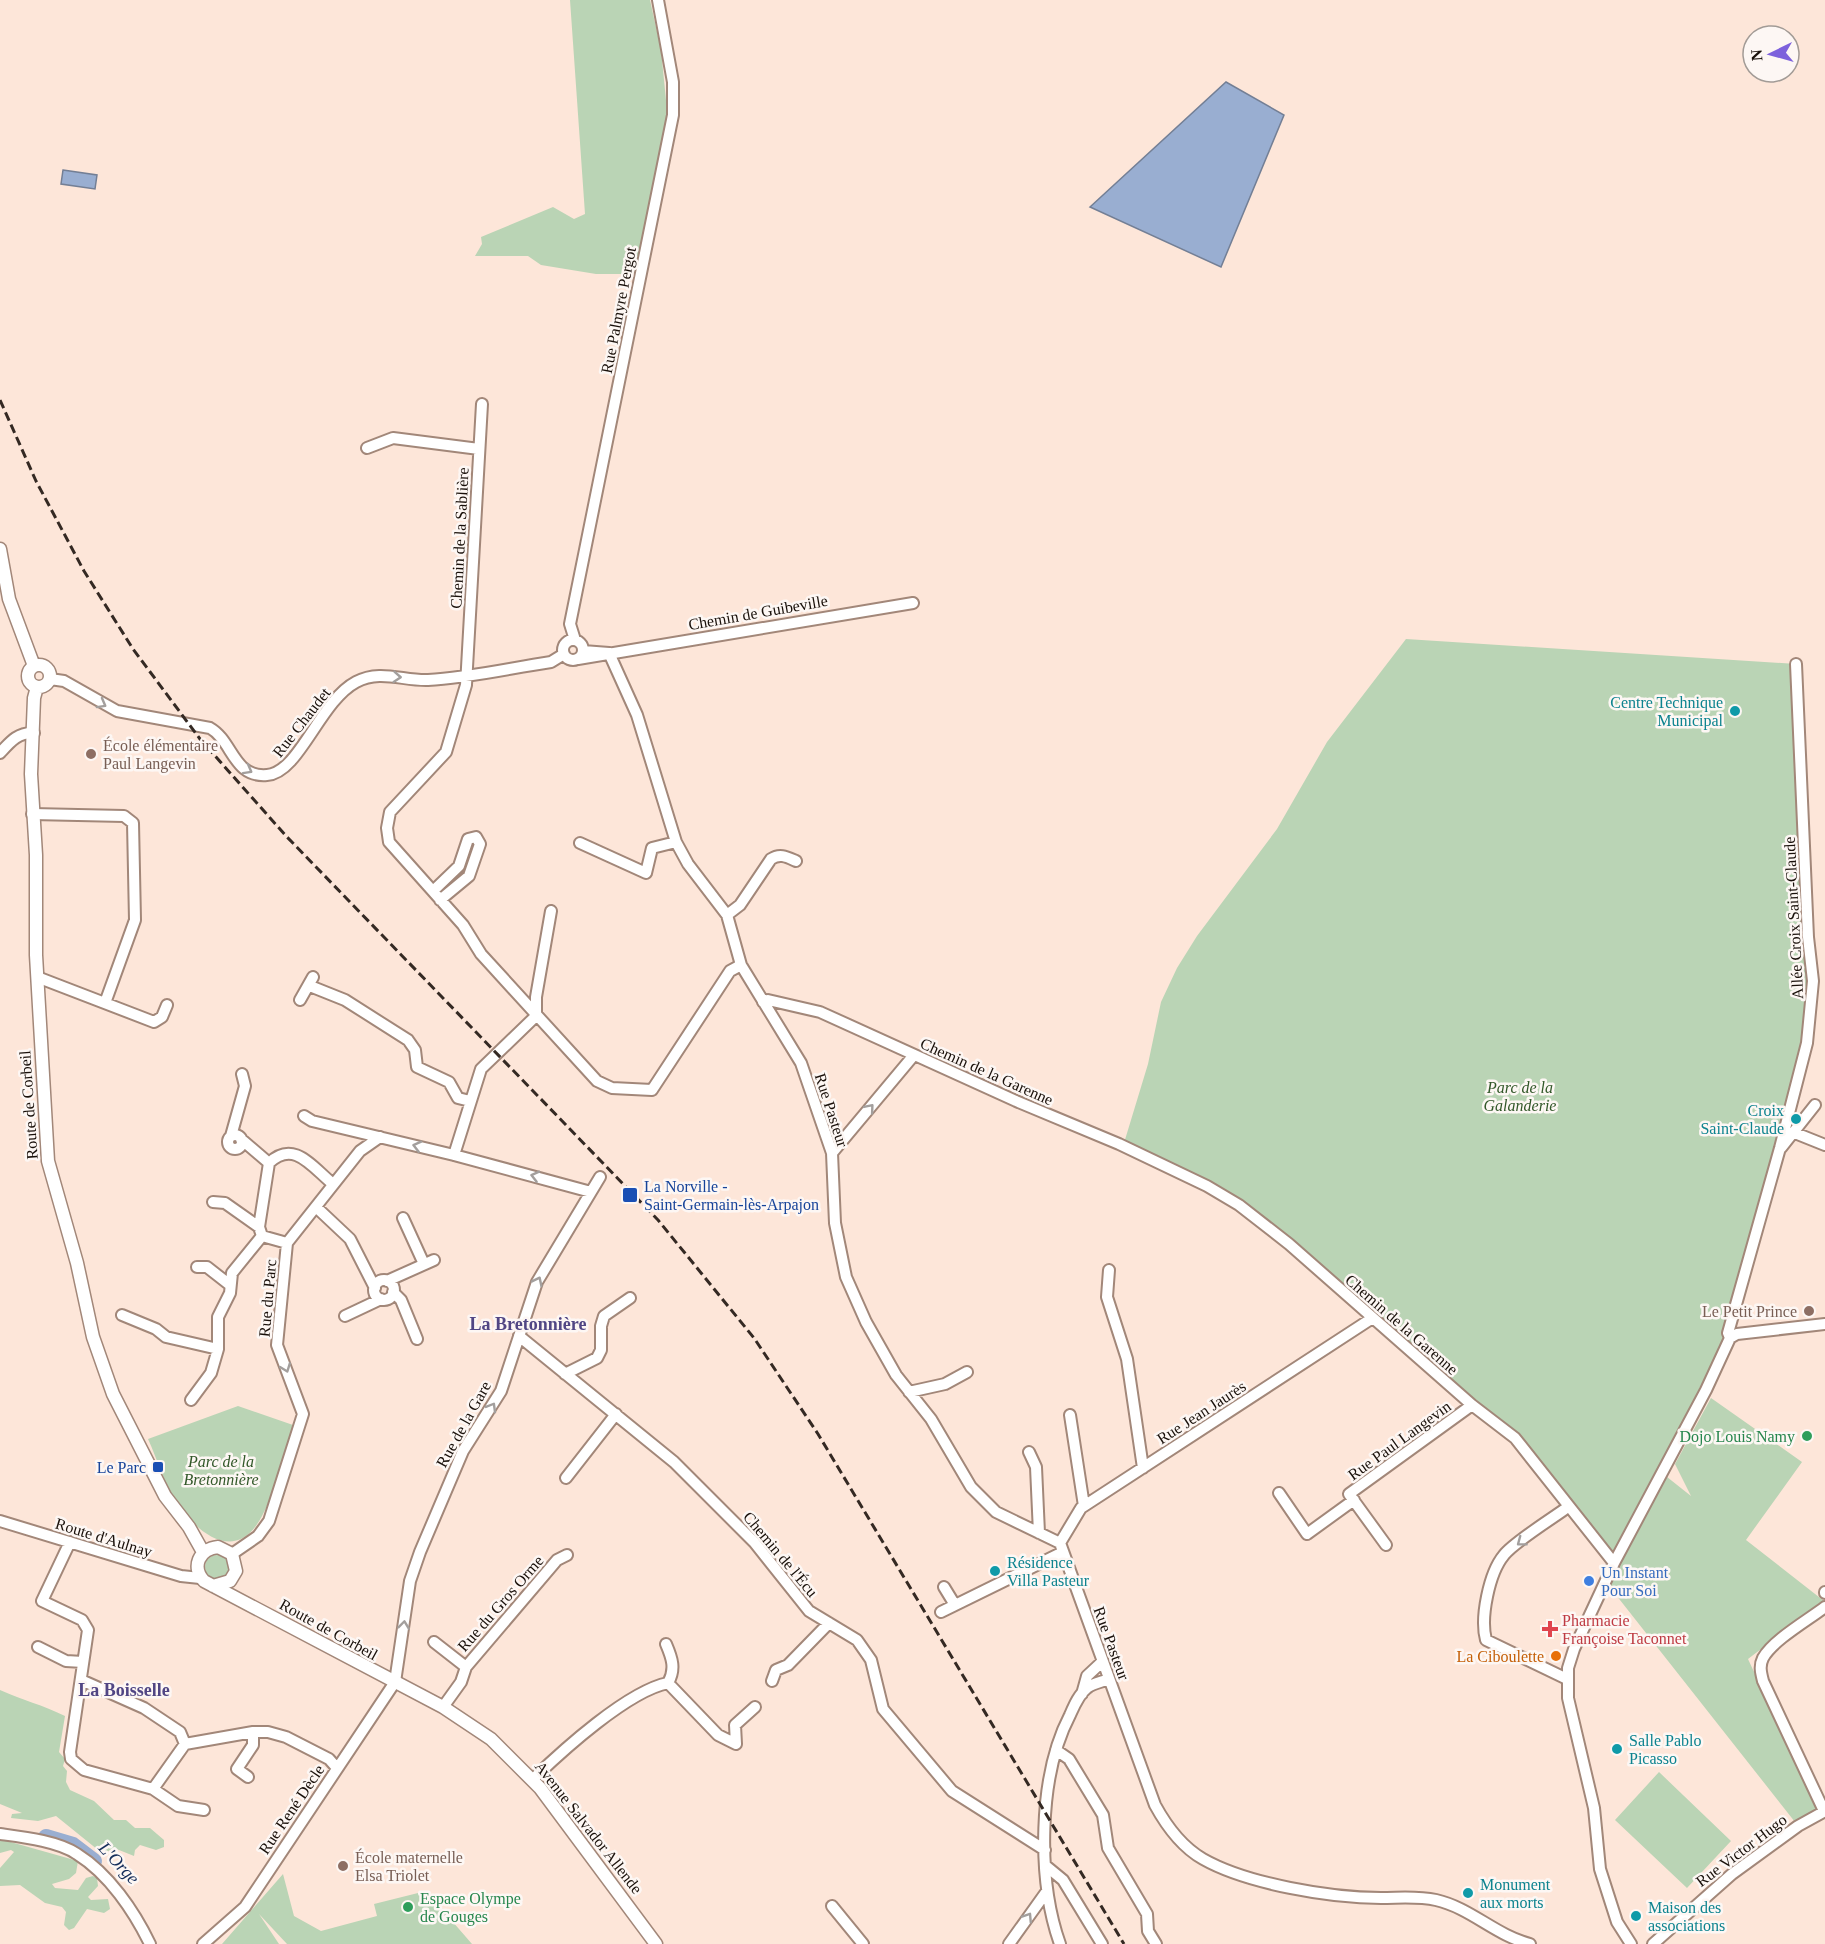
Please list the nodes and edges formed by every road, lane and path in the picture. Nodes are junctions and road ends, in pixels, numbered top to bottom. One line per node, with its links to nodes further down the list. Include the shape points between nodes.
1 (658, 0): 8 (street, Rue Palmyre Pergot, via 673,82 673,115 570,624)
2 (482, 404): 4 (street, Chemin de la Sablière)
3 (367, 448): 4 (street, via 393,438)
4 (479, 449): 14 (street, Chemin de la Sablière)
5 (0, 549): 6 (main road)
6 (5, 597): 13 (main road)
7 (913, 603): 10 (street, Chemin de Guibeville)
8 (571, 641): 9 (street); 11 (street, via 582,645)
9 (564, 654): 11 (street, via 568,659); 14 (street, Rue Chaudet, via 551,662)
10 (609, 654): 11 (street); 20 (street, via 637,715)
11 (580, 655)
12 (1796, 664): 41 (street, Allée Croix Saint-Claude, via 1808,937 1814,981 1807,1043)
13 (34, 666): 15 (main road, via 48,668); 16 (main road, via 28,678)
14 (467, 675): 15 (street, Rue Chaudet, one-way to 14, via 64,681 117,711 210,728 239,765 259,776 285,769 320,716 360,680 374,675 426,680); 23 (street, Chemin de la Sablière, via 446,752 394,806 388,820 389,842)
15 (50, 678): 16 (main road, via 44,686)
16 (37, 687): 17 (main road, Route de Corbeil)
17 (34, 733): 18 (street, via 14,738); 19 (main road, Route de Corbeil)
18 (0, 753)
19 (32, 814): 27 (main road, Route de Corbeil); 30 (street, via 124,816 134,823 135,920)
20 (676, 842): 21 (street, via 652,848 646,873); 25 (street)
21 (580, 843)
22 (796, 861): 25 (street, via 777,855 771,859 740,905)
23 (436, 895): 23 (street, via 469,876 480,844 476,837 468,839 456,871); 32 (street, Chemin de la Sablière)
24 (551, 911): 32 (street)
25 (727, 915): 26 (street)
26 (741, 965): 29 (street, Rue Pasteur); 32 (street, Chemin de la Sablière, via 730,971 652,1090 602,1085)
27 (37, 977): 30 (street); 84 (main road, Route de Corbeil, via 48,1161 93,1337 113,1394 165,1496)
28 (300, 1000): 35 (street, via 312,982 345,1000 408,1040 415,1050 417,1067 448,1082 458,1098)
29 (763, 1002): 33 (street, Chemin de la Garenne, via 820,1012); 42 (street, Rue Pasteur, via 801,1063)
30 (105, 1003): 31 (street, via 154,1022 162,1017)
31 (167, 1005)
32 (536, 1016): 35 (street, via 481,1069)
33 (914, 1055): 42 (street, one-way to 33); 63 (street, Chemin de la Garenne, via 1207,1186 1289,1244)
34 (242, 1074): 44 (street, via 245,1086 236,1138)
35 (470, 1101): 43 (street)
36 (1815, 1105): 38 (street)
37 (304, 1116): 39 (street)
38 (1795, 1133): 40 (street); 41 (street)
39 (380, 1137): 43 (street, one-way to 39); 46 (street, Rue du Parc, via 360,1151)
40 (1825, 1145)
41 (1780, 1148): 66 (street, Allée Croix Saint-Claude, via 1728,1333)
42 (832, 1152): 71 (street, Rue Pasteur, via 836,1223 846,1277 866,1322)
43 (454, 1155): 47 (street, one-way to 43)
44 (269, 1162): 46 (street, via 283,1152 294,1152); 51 (street)
45 (600, 1177): 47 (street, Rue de la Gare)
46 (333, 1184): 49 (street, Rue du Parc)
47 (591, 1192): 65 (street, Rue de la Gare, one-way to 47, via 537,1282)
48 (213, 1202): 51 (street, via 225,1203)
49 (316, 1207): 52 (street, Rue du Parc); 57 (street, via 350,1239)
50 (404, 1218): 55 (street, via 429,1262)
51 (261, 1231): 52 (street); 56 (street, via 232,1272)
52 (287, 1243): 90 (street, Rue du Parc, one-way to 90, via 277,1345 303,1414 269,1521 258,1536)
53 (197, 1267): 56 (street, via 207,1267)
54 (1109, 1270): 77 (street, via 1107,1297 1127,1359)
55 (387, 1281): 57 (street); 58 (street)
56 (230, 1285): 68 (street, via 218,1317)
57 (375, 1288): 60 (street)
58 (393, 1292): 60 (street, via 388,1299); 67 (street)
59 (630, 1298): 70 (street, via 604,1316 597,1358)
60 (381, 1299): 62 (street)
61 (122, 1315): 68 (street, via 166,1337)
62 (345, 1316)
63 (1371, 1318): 73 (street, Chemin de la Garenne); 77 (street, Rue Jean Jaurès)
64 (1825, 1324): 66 (street)
65 (519, 1336): 70 (street, Chemin de l'Écu); 114 (street, Rue de la Gare, one-way to 65, via 410,1581 420,1552 463,1451 501,1391)
66 (1730, 1338): 93 (street, Allée Croix Saint-Claude)
67 (417, 1339)
68 (218, 1349): 72 (street, via 211,1372)
69 (967, 1372): 71 (street, via 945,1384)
70 (565, 1374): 74 (street, Chemin de l'Écu)
71 (909, 1392): 85 (street, Rue Pasteur, via 932,1419 971,1487 996,1512)
72 (191, 1400)
73 (1472, 1405): 80 (street, Rue Paul Langevin, via 1350,1494); 82 (street, Chemin de la Garenne, via 1515,1437)
74 (616, 1414): 78 (street); 103 (street, Chemin de l'Écu, via 707,1494 754,1542 801,1604)
75 (1070, 1415): 81 (street)
76 (1029, 1452): 85 (street, via 1036,1467)
77 (1143, 1467): 81 (street, Rue Jean Jaurès)
78 (566, 1478)
79 (1279, 1493): 80 (street, Rue Paul Langevin, via 1307,1534)
80 (1354, 1500): 87 (street, Rue Paul Langevin)
81 (1084, 1506): 89 (street, Rue Jean Jaurès)
82 (1568, 1507): 93 (street, Chemin de la Garenne); 111 (street, one-way to 111, via 1504,1555 1485,1598 1484,1633 1486,1640)
83 (0, 1521): 86 (street, Route d'Aulnay)
84 (189, 1527): 88 (main road, Route de Corbeil); 92 (main road, Route de Corbeil)
85 (1039, 1533): 89 (street, Rue Pasteur)
86 (70, 1542): 94 (street, Route d'Aulnay); 107 (street, via 42,1601 82,1620 88,1629)
87 (1386, 1545)
88 (218, 1547): 90 (main road); 92 (main road)
89 (1062, 1547): 100 (street); 108 (street, Rue Pasteur)
90 (232, 1554): 95 (main road)
91 (567, 1555): 109 (street, Rue du Gros Orme, via 557,1560)
92 (200, 1558): 94 (street); 96 (main road)
93 (1614, 1563): 111 (street, via 1574,1649)
94 (169, 1572): 96 (street, Route d'Aulnay)
95 (234, 1576): 97 (main road, via 225,1585); 99 (main road)
96 (200, 1578): 97 (main road)
97 (213, 1586): 99 (main road, Route de Corbeil)
98 (944, 1587): 100 (street)
99 (248, 1603): 114 (main road, Route de Corbeil)
100 (955, 1605): 102 (street)
101 (1825, 1607): 127 (street, via 1772,1648 1760,1667 1763,1681)
102 (941, 1612)
103 (829, 1623): 113 (street, via 788,1665 776,1670); 129 (street, Chemin de l'Écu, via 857,1640 865,1650 883,1709 952,1791)
104 (434, 1642): 109 (street)
105 (666, 1644): 115 (street, via 673,1660)
106 (38, 1647): 107 (street, via 66,1661)
107 (82, 1662): 112 (street)
108 (1102, 1662): 110 (street, Rue Pasteur); 116 (street, via 1087,1676)
109 (466, 1666): 117 (street, Rue du Gros Orme, via 461,1682)
110 (1109, 1679): 116 (street, via 1088,1687); 141 (street, Rue Pasteur, via 1155,1805 1168,1828 1203,1859 1299,1889 1435,1900 1466,1910 1501,1933)
111 (1567, 1679): 142 (street, via 1594,1808 1600,1869 1617,1922)
112 (81, 1680): 120 (street, via 144,1708 180,1732); 125 (street, via 70,1752 75,1764)
113 (772, 1681)
114 (395, 1682): 117 (main road, Avenue Salvador Allende); 122 (street, Rue René Dècle)
115 (668, 1683): 118 (street, via 718,1735 736,1744 735,1725); 124 (street, via 657,1685 611,1713)
116 (1082, 1694): 121 (street, via 1064,1725)
117 (443, 1707): 124 (main road, Avenue Salvador Allende, via 491,1739)
118 (755, 1707)
119 (253, 1732): 120 (street); 122 (street, via 286,1737 329,1759); 123 (street, via 253,1745 237,1769)
120 (185, 1744): 125 (street)
121 (1056, 1750): 129 (street); 140 (street, via 1069,1759 1103,1815 1108,1848 1147,1914 1148,1931)
122 (337, 1768): 134 (street, Rue René Dècle, via 245,1907)
123 (248, 1778)
124 (533, 1779): 135 (main road, Avenue Salvador Allende)
125 (153, 1789): 126 (street, via 178,1806)
126 (204, 1810)
127 (1825, 1811): 143 (street, Rue Victor Hugo, via 1732,1874)
128 (0, 1834): 133 (street, via 76,1853 110,1882)
129 (1045, 1850): 130 (street)
130 (1046, 1866): 131 (street); 139 (street, via 1063,1880)
131 (1047, 1891): 137 (street, one-way to 131); 138 (street)
132 (832, 1906): 136 (street)
133 (150, 1944)
134 (203, 1944)
135 (657, 1944)
136 (863, 1944)
137 (1009, 1944)
138 (1060, 1944)
139 (1102, 1944)
140 (1156, 1944)
141 (1530, 1944)
142 (1631, 1944)
143 (1653, 1944)

